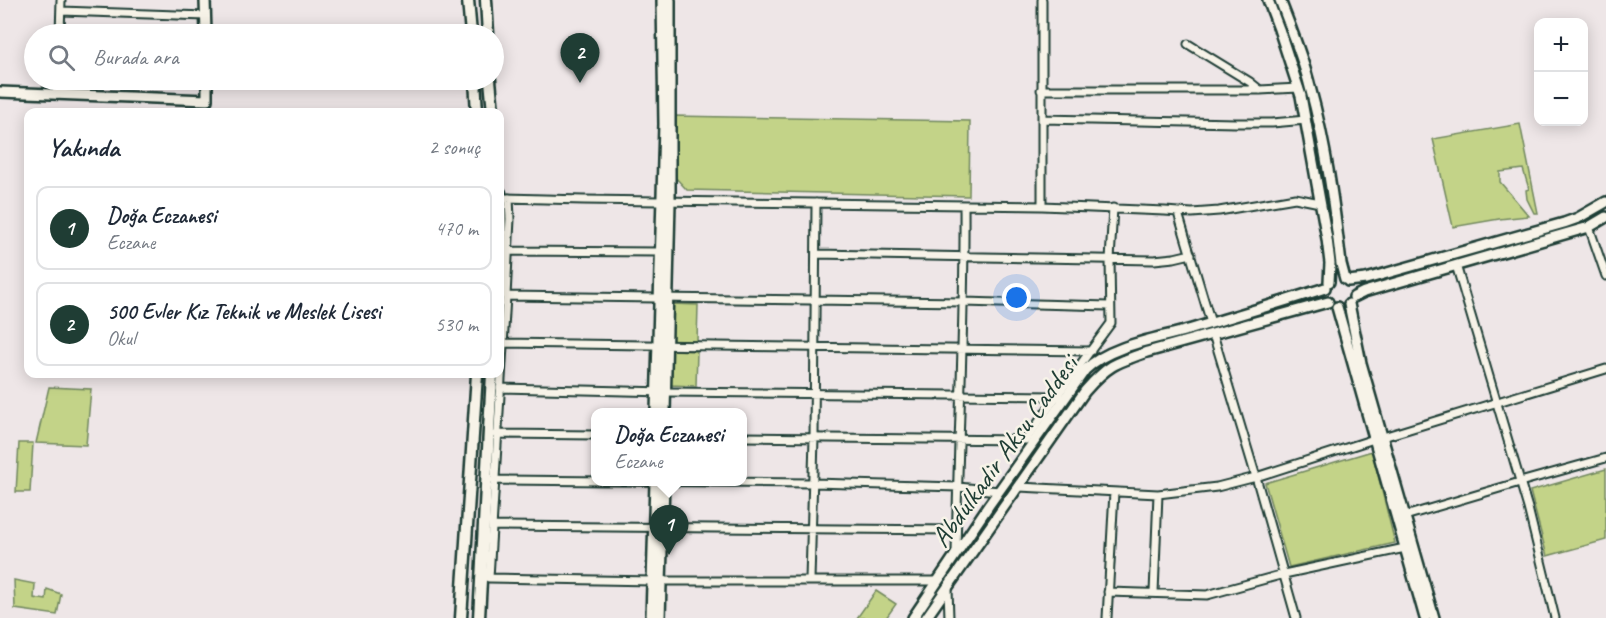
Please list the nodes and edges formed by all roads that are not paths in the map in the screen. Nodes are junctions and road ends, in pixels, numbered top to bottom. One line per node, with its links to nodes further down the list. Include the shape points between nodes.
1 (61, 0): 10 (street)
2 (206, 0): 11 (main road)
3 (468, 0): 14 (main road)
4 (486, 0): 15 (main road)
5 (662, 0): 31 (main road)
6 (670, 0): 31 (main road)
7 (1042, 0): 22 (street)
8 (1268, 0): 17 (main road)
9 (1280, 0): 50 (main road, via 1312,93)
10 (61, 11): 11 (street); 12 (street)
11 (206, 16): 13 (main road)
12 (60, 24)
13 (206, 24)
14 (470, 24)
15 (487, 24)
16 (1188, 44): 23 (street)
17 (1299, 88): 23 (street); 29 (main road)
18 (57, 90): 25 (street)
19 (207, 90): 25 (main road, via 207,100)
20 (476, 90): 26 (main road)
21 (491, 90): 27 (main road)
22 (1041, 90): 23 (street); 28 (street)
23 (1260, 90)
24 (0, 92): 25 (main road)
25 (57, 95)
26 (477, 108)
27 (493, 108)
28 (1042, 119): 29 (street, via 1236,123); 37 (street)
29 (1306, 120): 34 (main road)
30 (504, 196): 31 (street)
31 (666, 201): 33 (street); 43 (main road); 53 (main road)
32 (1606, 202): 50 (main road, via 1564,224 1366,279)
33 (816, 203): 36 (street); 44 (street)
34 (1320, 203): 39 (street, via 1295,198 1219,211); 51 (main road, via 1330,263)
35 (504, 205): 42 (street)
36 (964, 205): 37 (street); 46 (street)
37 (1042, 206): 38 (street)
38 (1113, 208): 39 (street); 47 (street)
39 (1178, 213): 45 (street)
40 (1606, 217): 41 (main road)
41 (1589, 227): 48 (main road); 49 (street)
42 (509, 251): 43 (street); 52 (street)
43 (660, 252): 53 (main road)
44 (816, 254): 46 (street); 54 (street)
45 (1191, 254): 47 (street, via 1164,260); 60 (street)
46 (964, 256): 47 (street); 56 (street)
47 (1110, 260): 58 (street)
48 (1456, 265): 55 (main road, via 1364,292); 77 (street)
49 (1606, 276)
50 (1347, 280): 51 (main road, via 1337,278); 55 (main road, via 1354,288)
51 (1327, 285): 57 (main road); 60 (main road, Abdulkadir Aksu Caddesi)
52 (506, 296): 53 (street); 61 (street)
53 (663, 298): 54 (street); 64 (main road)
54 (815, 301): 56 (street); 65 (street)
55 (1351, 301): 59 (main road); 84 (main road)
56 (964, 302): 58 (street); 66 (street)
57 (1328, 302): 59 (main road); 62 (main road, Abdulkadir Aksu Caddesi)
58 (1110, 306): 67 (street, via 1111,323)
59 (1337, 307): 84 (main road)
60 (1211, 323): 76 (main road, Abdulkadir Aksu Caddesi, via 1109,353 1085,370)
61 (504, 327)
62 (1213, 334): 87 (street); 95 (main road, Abdulkadir Aksu Caddesi, via 1110,366 1085,391)
63 (504, 343): 64 (street)
64 (662, 345): 65 (street); 73 (main road)
65 (814, 346): 66 (street); 74 (street)
66 (962, 348): 67 (street); 75 (street)
67 (1091, 351): 76 (street)
68 (1606, 369): 77 (street)
69 (477, 378): 113 (main road)
70 (492, 378): 114 (main road)
71 (501, 378): 72 (street)
72 (500, 388): 73 (street); 80 (street)
73 (661, 392): 74 (street); 78 (main road); 79 (main road)
74 (814, 393): 75 (street); 83 (street)
75 (962, 395): 76 (street); 85 (street)
76 (1060, 398): 85 (street, via 1026,440); 96 (main road, Abdulkadir Aksu Caddesi)
77 (1497, 402): 84 (street); 90 (street)
78 (657, 408)
79 (664, 408)
80 (497, 434): 81 (street); 88 (street)
81 (591, 435)
82 (747, 437): 83 (street)
83 (814, 438): 85 (street); 92 (street)
84 (1379, 438): 87 (street); 99 (main road); 104 (main road)
85 (960, 439): 94 (street)
86 (1606, 458): 90 (street)
87 (1256, 477): 98 (street, via 1217,487); 106 (street)
88 (494, 480): 89 (street); 100 (street)
89 (591, 481)
90 (1520, 482): 99 (street); 124 (street)
91 (747, 483): 92 (street)
92 (813, 483): 94 (street); 102 (street)
93 (659, 486): 101 (main road)
94 (958, 487): 96 (street); 103 (street)
95 (1019, 487): 97 (street); 110 (main road, Abdulkadir Aksu Caddesi)
96 (999, 490): 105 (main road, Abdulkadir Aksu Caddesi)
97 (1114, 492): 98 (street); 111 (street)
98 (1158, 494): 112 (street)
99 (1405, 516): 123 (main road)
100 (492, 526): 101 (street); 108 (street, via 489,578)
101 (658, 528): 102 (street); 108 (main road)
102 (812, 529): 103 (street); 107 (street)
103 (956, 530): 105 (street)
104 (1405, 548): 106 (street); 122 (main road)
105 (956, 557): 109 (main road, Abdulkadir Aksu Caddesi)
106 (1284, 574): 112 (street, via 1207,595); 121 (street)
107 (810, 580): 108 (street); 109 (street)
108 (657, 581): 115 (main road); 116 (main road)
109 (938, 581): 117 (main road, Abdulkadir Aksu Caddesi)
110 (948, 588): 118 (main road, Abdulkadir Aksu Caddesi); 119 (street)
111 (1108, 592): 112 (street); 120 (street)
112 (1154, 593)
113 (461, 618)
114 (479, 618)
115 (651, 618)
116 (660, 618)
117 (913, 618)
118 (926, 618)
119 (949, 618)
120 (1107, 618)
121 (1296, 618)
122 (1425, 618)
123 (1434, 618)
124 (1555, 618)

